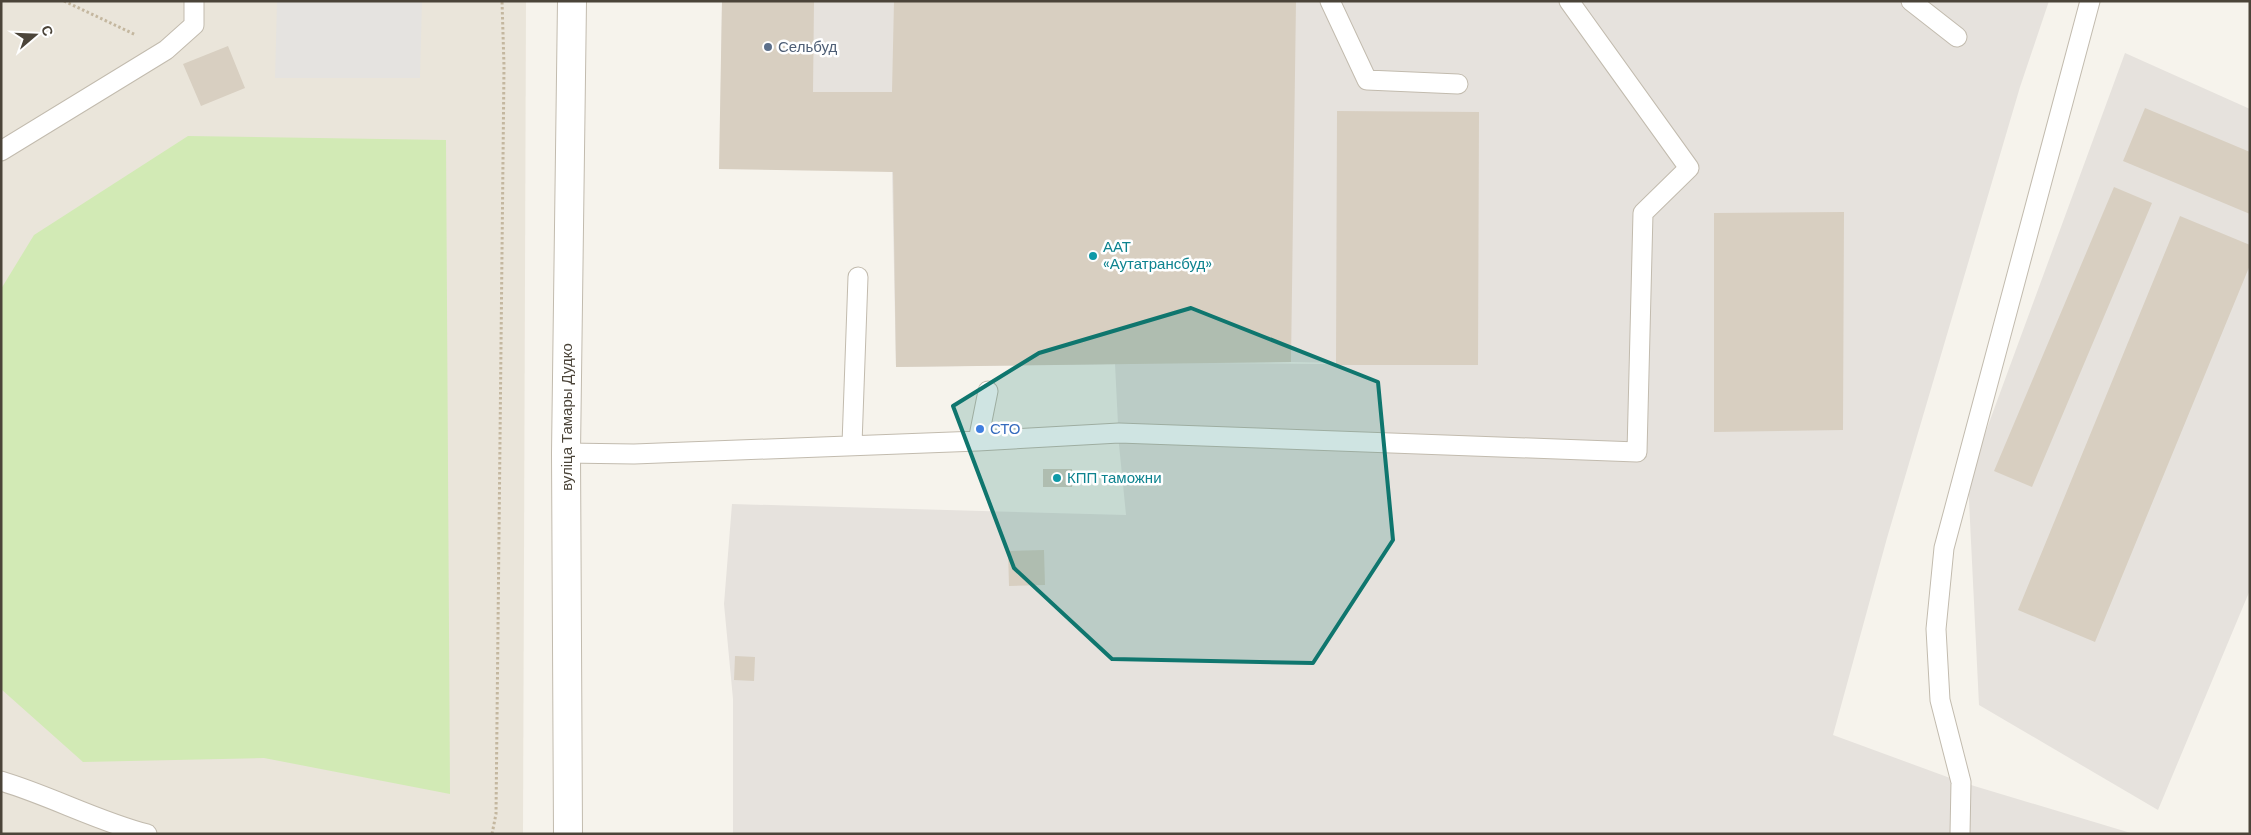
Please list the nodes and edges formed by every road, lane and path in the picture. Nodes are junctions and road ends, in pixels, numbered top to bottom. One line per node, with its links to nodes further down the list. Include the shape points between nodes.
1 (64, 1): 10 (path)
2 (194, 1): 10 (lane, via 194,25)
3 (502, 1): 20 (path, via 496,804)
4 (572, 1): 17 (street, вуліца Тамары Дудко)
5 (1330, 1): 11 (lane, via 1367,80)
6 (1569, 1): 15 (lane, via 1689,168 1643,212 1637,452 1119,433)
7 (1911, 1): 9 (lane)
8 (2090, 1): 22 (lane, via 1944,548 1936,629 1940,700 1961,782)
9 (1957, 37)
10 (166, 50): 12 (lane)
11 (1458, 84)
12 (1, 151)
13 (858, 277): 16 (lane)
14 (988, 391): 15 (lane)
15 (978, 441): 16 (lane)
16 (852, 444): 17 (lane, via 634,454)
17 (566, 453): 21 (street, вуліца Тамары Дудко)
18 (1, 781): 19 (lane)
19 (147, 834)
20 (492, 834)
21 (568, 834)
22 (1960, 834)

